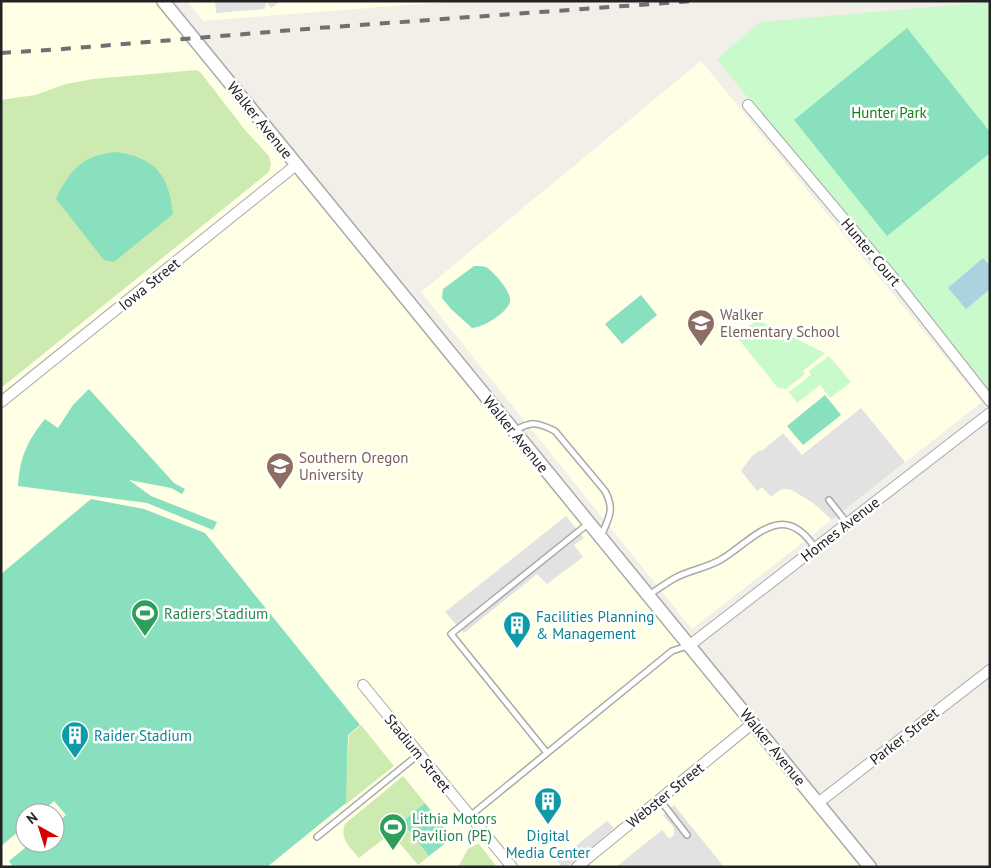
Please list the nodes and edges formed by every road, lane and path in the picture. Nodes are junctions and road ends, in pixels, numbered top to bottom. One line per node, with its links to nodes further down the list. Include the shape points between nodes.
1 (162, 1): 3 (street, Walker Avenue)
2 (748, 105): 4 (street, Hunter Court, via 891,275)
3 (296, 165): 5 (street, Iowa Street); 7 (street, Walker Avenue)
4 (990, 401)
5 (1, 402)
6 (990, 413): 10 (street, Homes Avenue)
7 (514, 430): 9 (street, Walker Avenue); 11 (lane, via 532,423 555,431 605,491 611,501 610,516)
8 (829, 500): 10 (lane)
9 (589, 522): 11 (street, Walker Avenue); 18 (lane, via 451,634)
10 (847, 523): 12 (street, Homes Avenue)
11 (601, 536): 13 (street, Walker Avenue)
12 (815, 548): 13 (lane, via 802,532 792,526 767,528 722,559 676,578); 14 (street, Homes Avenue)
13 (649, 596): 14 (street, Walker Avenue)
14 (690, 645): 17 (street, Walker Avenue); 18 (lane, via 672,651)
15 (990, 670): 21 (street, Parker Street)
16 (363, 685): 19 (street, Stadium Street)
17 (753, 723): 20 (street, Webster Street); 21 (street, Walker Avenue)
18 (548, 753): 22 (lane)
19 (419, 754): 22 (street, Stadium Street); 24 (lane)
20 (660, 800): 23 (lane); 26 (street, Webster Street)
21 (818, 803): 27 (street, Walker Avenue)
22 (470, 816): 25 (street, Stadium Street)
23 (687, 835)
24 (317, 837)
25 (512, 867)
26 (577, 867)
27 (870, 867)

